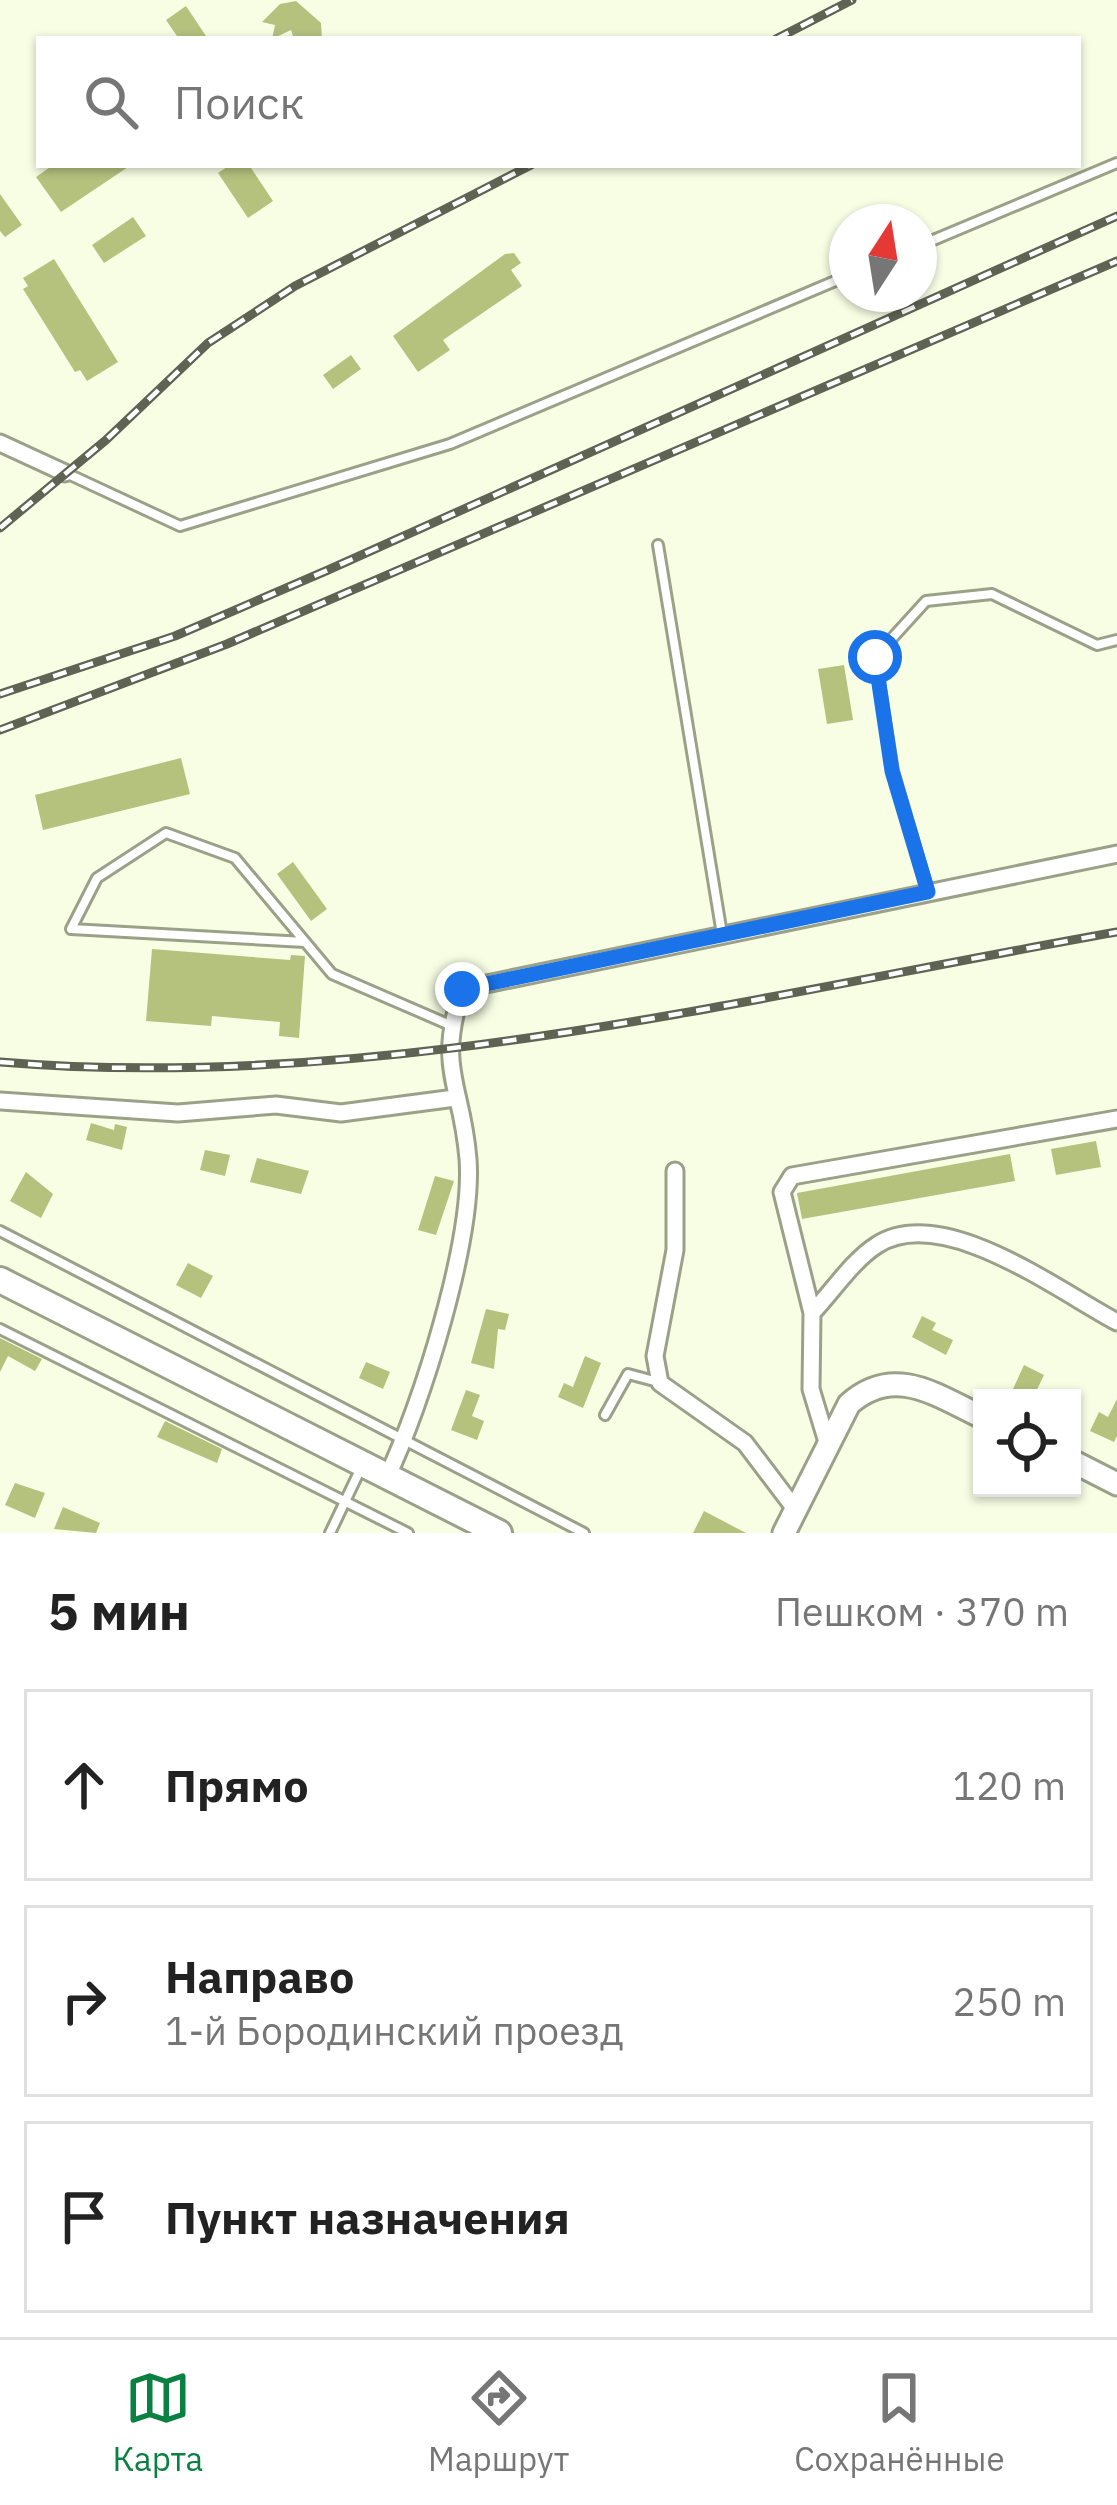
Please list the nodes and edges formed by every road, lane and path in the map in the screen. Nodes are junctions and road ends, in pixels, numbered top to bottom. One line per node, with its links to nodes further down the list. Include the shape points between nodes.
1 (1117, 163): 2 (lane)
2 (937, 238)
3 (829, 284): 5 (lane, via 450,444 180,526)
4 (0, 442): 5 (street)
5 (65, 472)
6 (658, 545): 10 (lane)
7 (1117, 640): 9 (lane, via 1097,645 992,594 926,601 875,657 892,771)
8 (1117, 854): 9 (street)
9 (928, 892): 10 (street)
10 (722, 935): 12 (street, via 462,989)
11 (305, 942): 11 (lane, via 236,858 166,833 97,878 71,929); 12 (lane, via 332,974)
12 (450, 1025): 13 (street)
13 (455, 1098): 14 (street, via 341,1113); 25 (street, via 468,1157 467,1224)
14 (0, 1101)
15 (1117, 1119): 19 (street, via 792,1176 782,1192)
16 (675, 1171): 22 (street)
17 (0, 1231): 25 (lane)
18 (0, 1280): 27 (main road)
19 (812, 1313): 20 (street, via 877,1245 915,1231 955,1235); 26 (street, via 811,1389)
20 (1117, 1322)
21 (0, 1329): 31 (lane)
22 (659, 1382): 24 (lane, via 628,1374); 32 (street, via 745,1443)
23 (973, 1414): 26 (street, via 920,1388 885,1383 849,1404)
24 (605, 1415)
25 (405, 1440): 29 (street); 36 (lane)
26 (827, 1442): 32 (street)
27 (363, 1466): 29 (main road); 31 (lane)
28 (1081, 1466): 30 (street)
29 (387, 1477): 35 (main road)
30 (1117, 1484)
31 (343, 1499): 33 (lane); 34 (lane)
32 (795, 1509): 37 (street)
33 (330, 1533)
34 (408, 1533)
35 (499, 1533)
36 (584, 1533)
37 (784, 1533)

